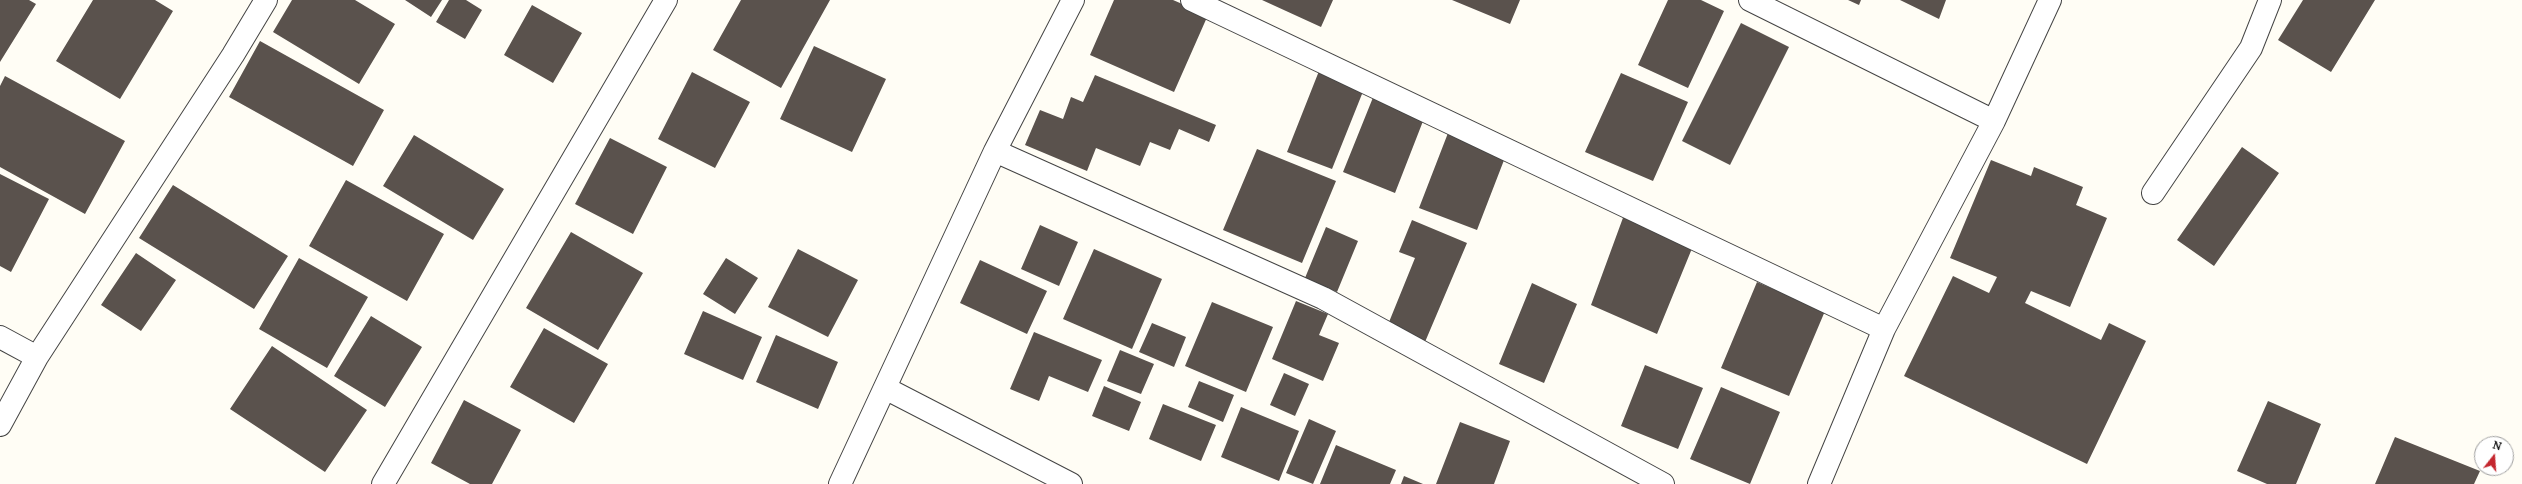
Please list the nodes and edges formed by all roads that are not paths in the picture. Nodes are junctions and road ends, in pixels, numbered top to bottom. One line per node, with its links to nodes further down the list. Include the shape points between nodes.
1 (266, 0): 13 (street, via 233,56)
2 (666, 0): 16 (street)
3 (1073, 0): 9 (street)
4 (1192, 0): 11 (street)
5 (1750, 0): 8 (street)
6 (2050, 0): 8 (street)
7 (2270, 0): 10 (street, via 2251,48)
8 (1994, 121): 11 (street)
9 (995, 151): 14 (street); 19 (street, via 1323,298)
10 (2153, 193)
11 (1884, 329): 20 (street)
12 (0, 337): 13 (street)
13 (37, 357): 15 (street)
14 (885, 388): 17 (street); 18 (street)
15 (0, 424)
16 (383, 484)
17 (840, 484)
18 (1072, 484)
19 (1663, 484)
20 (1819, 484)

